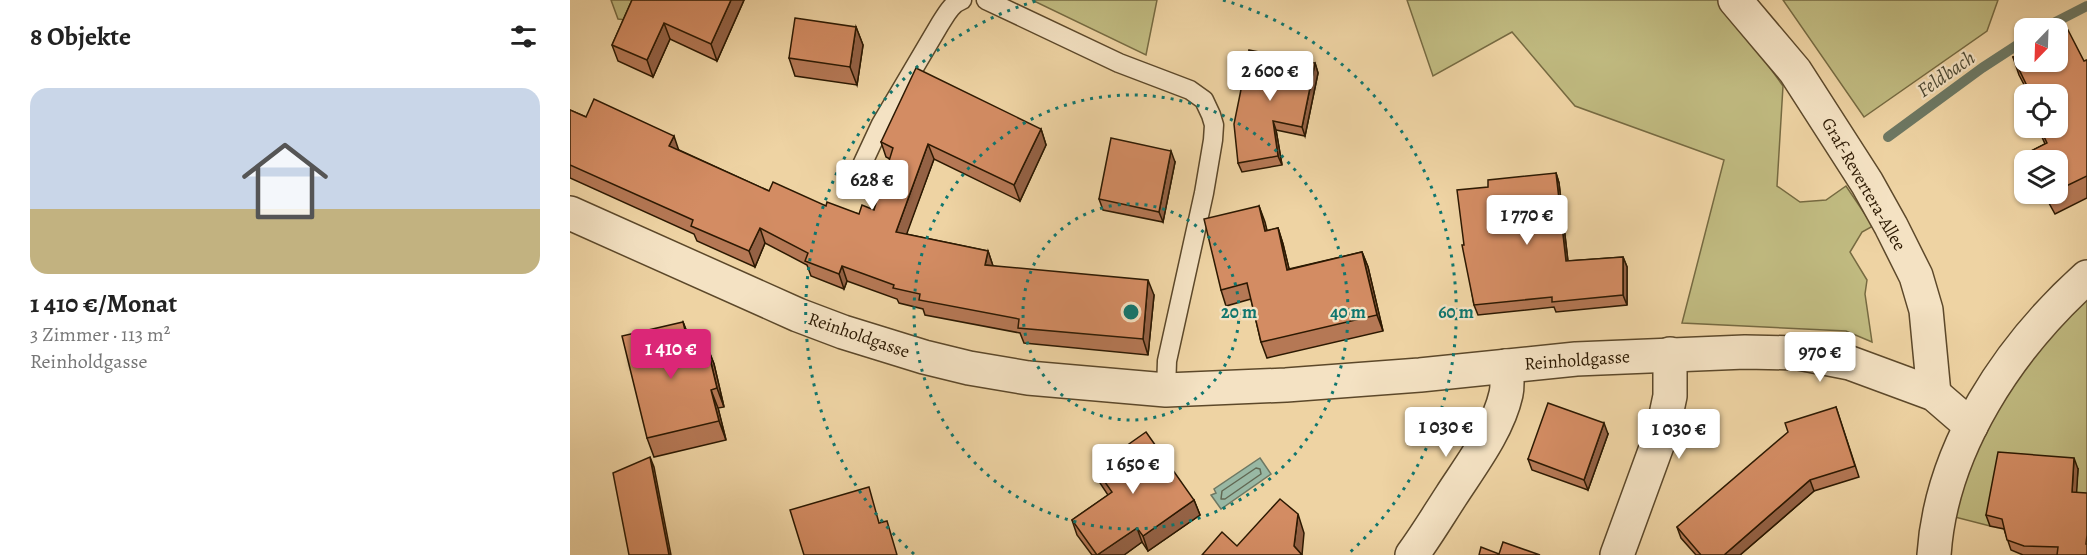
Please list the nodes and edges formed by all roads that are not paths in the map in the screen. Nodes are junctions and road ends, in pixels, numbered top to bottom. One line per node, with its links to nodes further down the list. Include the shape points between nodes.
1 (962, 0): 4 (lane, via 956,2 934,34 881,124)
2 (986, 0): 9 (lane, via 1119,63 1190,90 1204,100 1211,115 1213,140 1167,361)
3 (1735, 0): 10 (street, Graf-Revertera-Allee, via 1795,71 1892,226 1916,276 1926,310)
4 (861, 167)
5 (570, 213): 9 (street, Reinholdgasse, via 798,315 884,346 969,368 1028,378)
6 (2087, 277): 11 (street, via 2027,339)
7 (1670, 354): 8 (street, Reinholdgasse); 10 (street, Reinholdgasse, via 1800,353 1850,363); 13 (street, via 1670,396 1663,429)
8 (1506, 366): 9 (street, Reinholdgasse, via 1286,385); 12 (street, via 1506,394 1486,442)
9 (1166, 390)
10 (1934, 394): 11 (street, Reinholdgasse)
11 (1971, 426): 14 (street, via 1945,493)
12 (1412, 555)
13 (1617, 555)
14 (1934, 555)

